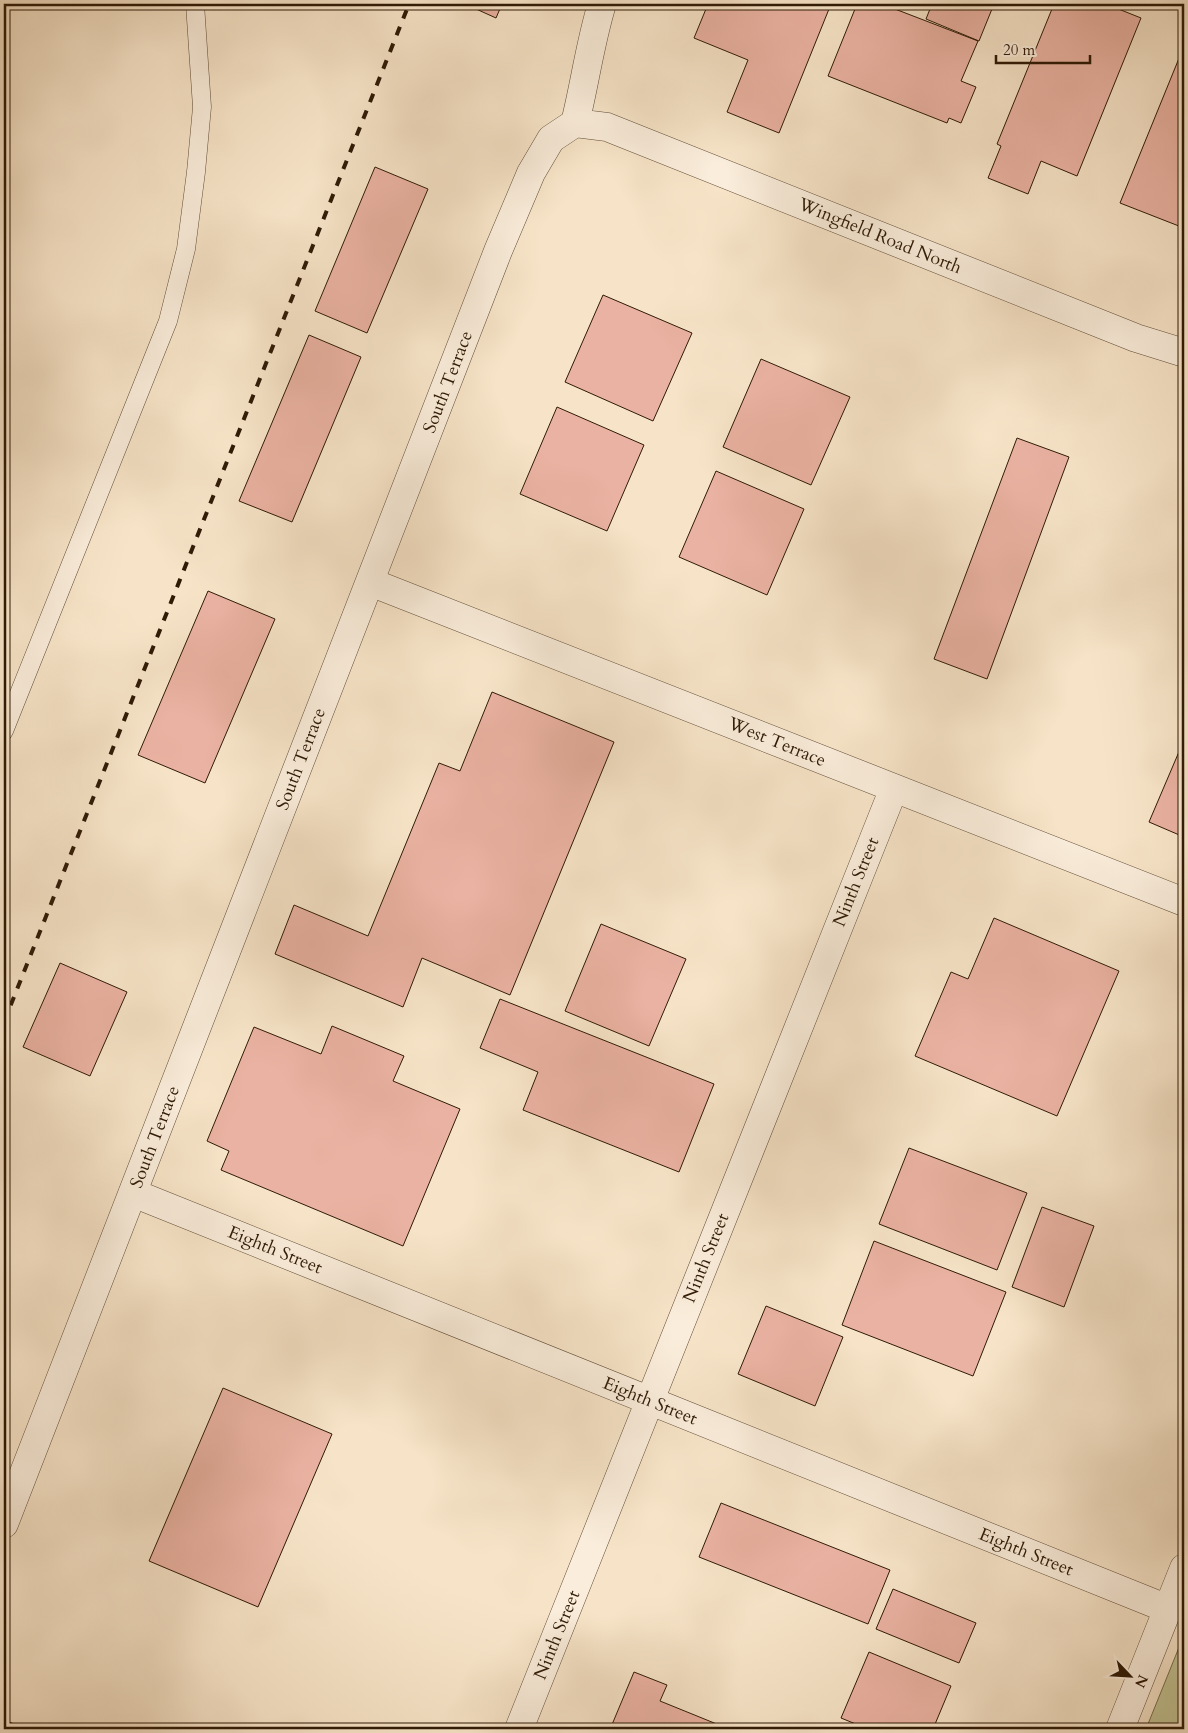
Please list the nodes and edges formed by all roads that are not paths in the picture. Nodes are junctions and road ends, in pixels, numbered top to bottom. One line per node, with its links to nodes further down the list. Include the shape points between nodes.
1 (195, 4): 6 (lane, via 202,107 186,249 174,299)
2 (602, 4): 3 (street)
3 (575, 123): 4 (street, Wingfield Road North, via 607,127 1136,338); 5 (street, South Terrace, via 551,139 531,173)
4 (1184, 353)
5 (370, 582): 7 (street, West Terrace); 9 (street, South Terrace)
6 (4, 731)
7 (894, 788): 8 (street, West Terrace); 10 (street, Ninth Street)
8 (1184, 902)
9 (133, 1193): 10 (street, Eighth Street); 11 (street, South Terrace)
10 (650, 1401): 13 (street, Eighth Street); 14 (street, Ninth Street)
11 (4, 1524)
12 (1184, 1568): 13 (street)
13 (1168, 1609): 15 (street)
14 (519, 1729)
15 (1120, 1729)

